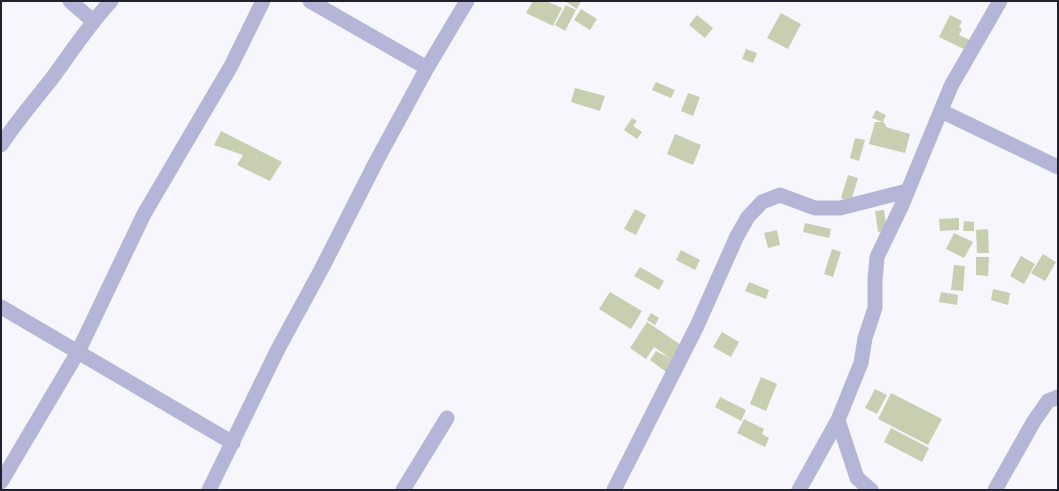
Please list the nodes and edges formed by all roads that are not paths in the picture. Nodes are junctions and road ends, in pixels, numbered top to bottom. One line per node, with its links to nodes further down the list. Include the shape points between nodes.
1 (70, 1): 7 (street)
2 (111, 1): 7 (street)
3 (264, 1): 14 (street, via 231,66 144,214)
4 (310, 1): 8 (street)
5 (467, 1): 8 (street)
6 (1000, 1): 9 (street, via 951,86)
7 (93, 20): 10 (street)
8 (427, 68): 18 (street, via 278,349)
9 (941, 111): 11 (street); 12 (street)
10 (1, 144)
11 (1058, 168)
12 (907, 191): 17 (street, via 877,257 875,308 865,338 862,363); 22 (street, via 840,208 815,208 780,195 762,202 748,217 737,236 697,326)
13 (1, 307): 14 (street)
14 (78, 352): 18 (street); 19 (street)
15 (1058, 397): 25 (street, via 1048,402 1034,421)
16 (447, 418): 21 (street)
17 (838, 420): 23 (street); 24 (street, via 857,478)
18 (233, 443): 20 (street)
19 (1, 482)
20 (209, 490)
21 (403, 490)
22 (614, 490)
23 (799, 490)
24 (871, 490)
25 (995, 490)

